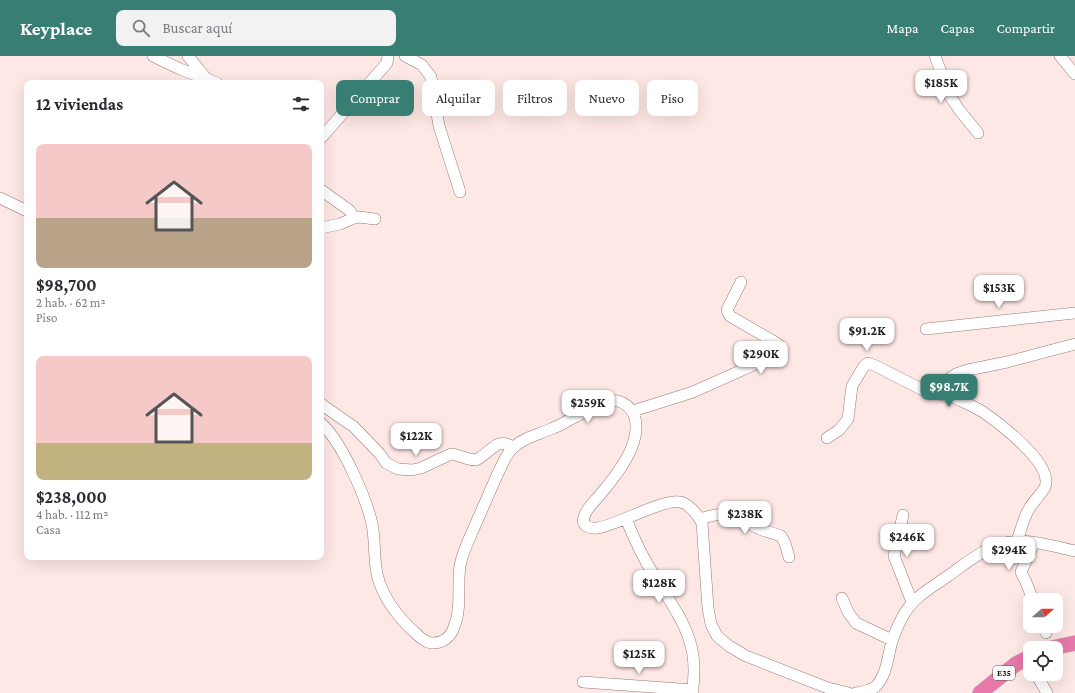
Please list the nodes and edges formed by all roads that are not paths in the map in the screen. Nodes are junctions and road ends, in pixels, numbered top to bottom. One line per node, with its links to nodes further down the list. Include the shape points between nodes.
1 (153, 56): 8 (street)
2 (188, 56): 8 (street)
3 (388, 56): 11 (street, via 387,63)
4 (405, 56): 13 (street, via 422,65 431,77 439,126)
5 (935, 56): 10 (street, via 950,96)
6 (1060, 56): 7 (street)
7 (1075, 74)
8 (205, 78): 9 (street)
9 (209, 80)
10 (978, 133)
11 (324, 135)
12 (324, 192): 16 (street, via 349,210)
13 (460, 192)
14 (0, 198): 15 (street)
15 (24, 210)
16 (352, 219): 17 (street); 18 (street)
17 (375, 219)
18 (324, 227)
19 (741, 282): 25 (street, via 727,310 728,314 778,344 778,354 692,392)
20 (1075, 313): 21 (street)
21 (926, 329)
22 (1075, 344): 23 (street, via 956,374 948,382)
23 (953, 396): 27 (street, via 925,392 868,364 864,366 852,386 848,419 839,430); 32 (street, via 1000,424 1022,444 1043,469 1045,486 1024,520)
24 (324, 406): 28 (street, via 354,427 386,463 405,471 451,454 476,460 499,443 507,443)
25 (633, 411): 28 (street, via 616,401 606,403); 30 (street, via 636,422 632,447 612,481 586,512 583,520 584,525 594,528)
26 (324, 426): 28 (street, via 340,448 364,497 372,524 381,588 408,626 430,643 441,642 454,628 458,612 458,580 464,549 482,506)
27 (827, 438)
28 (513, 447)
29 (903, 515): 38 (street, via 894,556)
30 (626, 519): 31 (street, via 659,505 679,502 689,506); 45 (street, via 639,549 689,636 694,658)
31 (700, 519): 35 (street, via 717,514 739,517 762,530 781,536); 46 (street, via 704,540 708,608 717,636 746,656 828,688)
32 (1017, 541): 33 (street); 38 (street, via 991,548 966,562)
33 (1034, 543): 34 (street); 36 (street, via 1021,572)
34 (1075, 551)
35 (789, 557)
36 (1030, 593)
37 (842, 598): 39 (street, via 856,623)
38 (912, 602): 39 (street)
39 (892, 640): 47 (street, via 881,680 866,692)
40 (1075, 643): 41 (highway)
41 (1063, 646)
42 (1023, 662): 48 (highway, E35, via 1016,664)
43 (1040, 681): 49 (street)
44 (583, 682): 45 (street)
45 (692, 692)
46 (849, 693)
47 (856, 693)
48 (980, 693)
49 (1047, 693)

